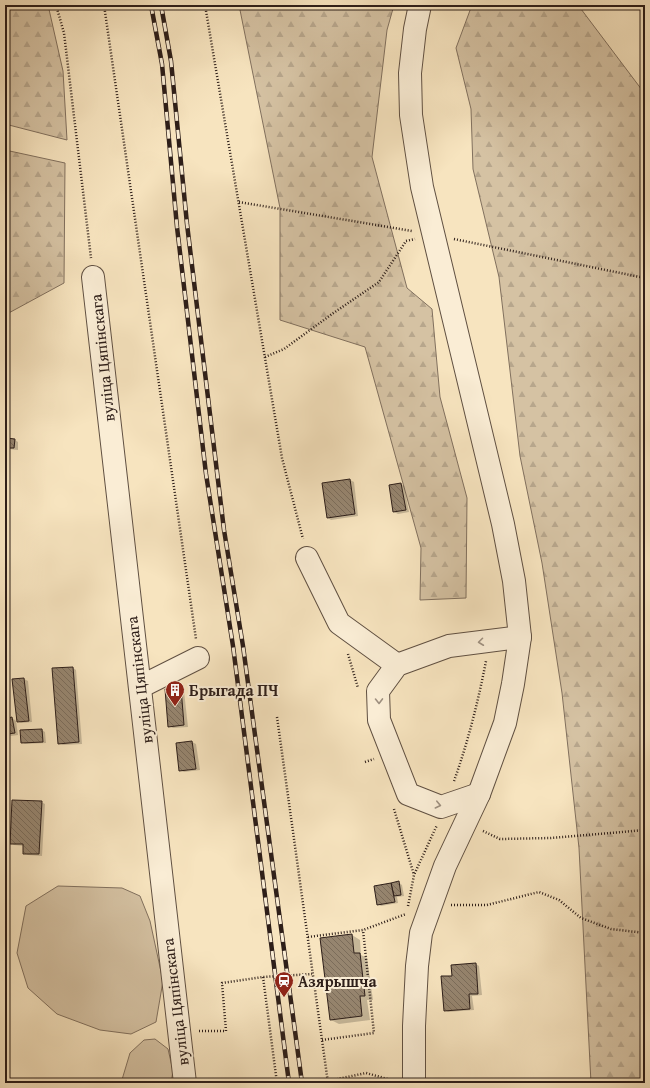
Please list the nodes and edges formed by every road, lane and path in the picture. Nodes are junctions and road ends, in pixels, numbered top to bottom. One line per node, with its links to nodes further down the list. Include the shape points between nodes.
1 (56, 5): 6 (path, via 64,33)
2 (104, 5): 11 (path)
3 (205, 5): 7 (path)
4 (420, 5): 5 (street, via 410,73 411,115 422,187)
5 (433, 234): 7 (path, via 406,241 379,282 284,349); 9 (street, via 503,524 514,582)
6 (93, 277): 13 (street, вуліца Цяпінскага)
7 (265, 357): 8 (path, via 282,458)
8 (307, 558): 12 (street, via 339,623)
9 (520, 637): 10 (street); 15 (street, via 505,723)
10 (490, 641): 12 (street, one-way to 12, via 449,646); 16 (path, via 465,750)
11 (198, 658): 13 (street)
12 (397, 665): 16 (street, one-way to 16, via 378,691 379,720 408,794 441,807)
13 (140, 688): 26 (street, вуліца Цяпінскага)
14 (276, 717): 23 (path)
15 (479, 794): 16 (street); 17 (street)
16 (446, 806): 20 (path, via 414,874)
17 (465, 823): 18 (path, via 500,839 551,838); 19 (street, via 445,866)
18 (645, 830)
19 (432, 904): 20 (path); 22 (path, via 487,905 539,892 559,900 581,918 611,928); 32 (street, via 421,933 417,966)
20 (406, 914): 21 (path)
21 (363, 930): 23 (path); 27 (path, via 374,1033)
22 (645, 933)
23 (308, 937): 24 (path)
24 (312, 974): 25 (path); 27 (path)
25 (263, 977): 26 (path, via 222,983 226,1031); 30 (path)
26 (179, 1032): 29 (street, вуліца Цяпінскага)
27 (322, 1040): 28 (path)
28 (328, 1082): 31 (path, via 366,1073)
29 (185, 1083)
30 (278, 1083)
31 (401, 1083)
32 (414, 1083)

